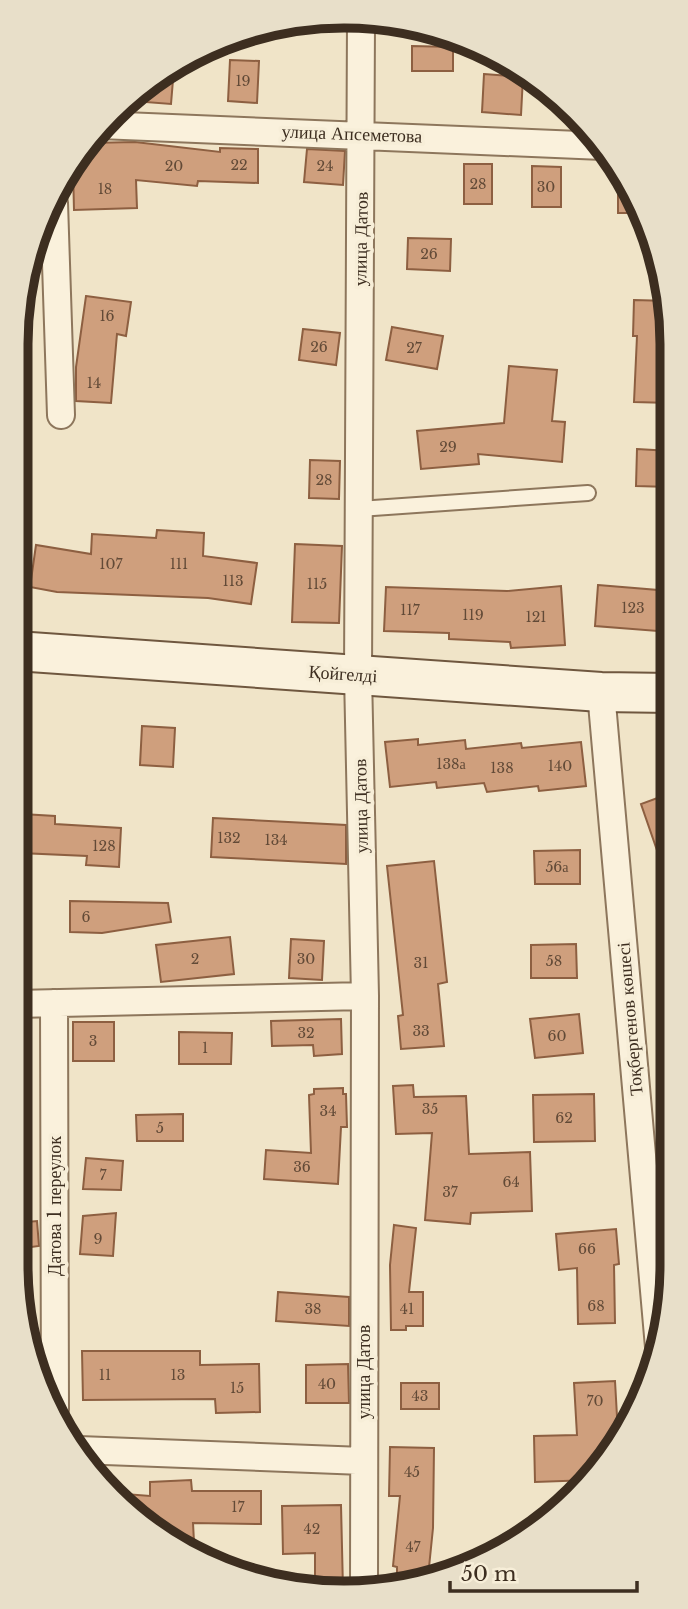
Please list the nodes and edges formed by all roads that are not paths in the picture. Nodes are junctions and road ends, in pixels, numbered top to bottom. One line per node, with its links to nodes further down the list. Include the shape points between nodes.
1 (361, 29): 3 (street, улица Датов)
2 (116, 126): 3 (street, улица Апсеметова)
3 (362, 134): 4 (street, улица Апсеметова); 8 (street, улица Датов)
4 (590, 145)
5 (54, 218): 6 (street)
6 (61, 415)
7 (589, 493): 8 (lane)
8 (359, 509): 10 (street, улица Датов)
9 (28, 652): 10 (street, Қойгелді)
10 (358, 675): 11 (street, Қойгелді); 13 (street, улица Датов)
11 (601, 692): 12 (street, Қойгелді); 16 (street, Тоқбергенов көшесі)
12 (660, 693)
13 (365, 996): 14 (street); 19 (street, улица Датов)
14 (54, 1003): 15 (street); 17 (street, Датова 1 переулок)
15 (28, 1004)
16 (656, 1313)
17 (55, 1392)
18 (88, 1450): 19 (street)
19 (363, 1461): 20 (street, улица Датов)
20 (364, 1580)

